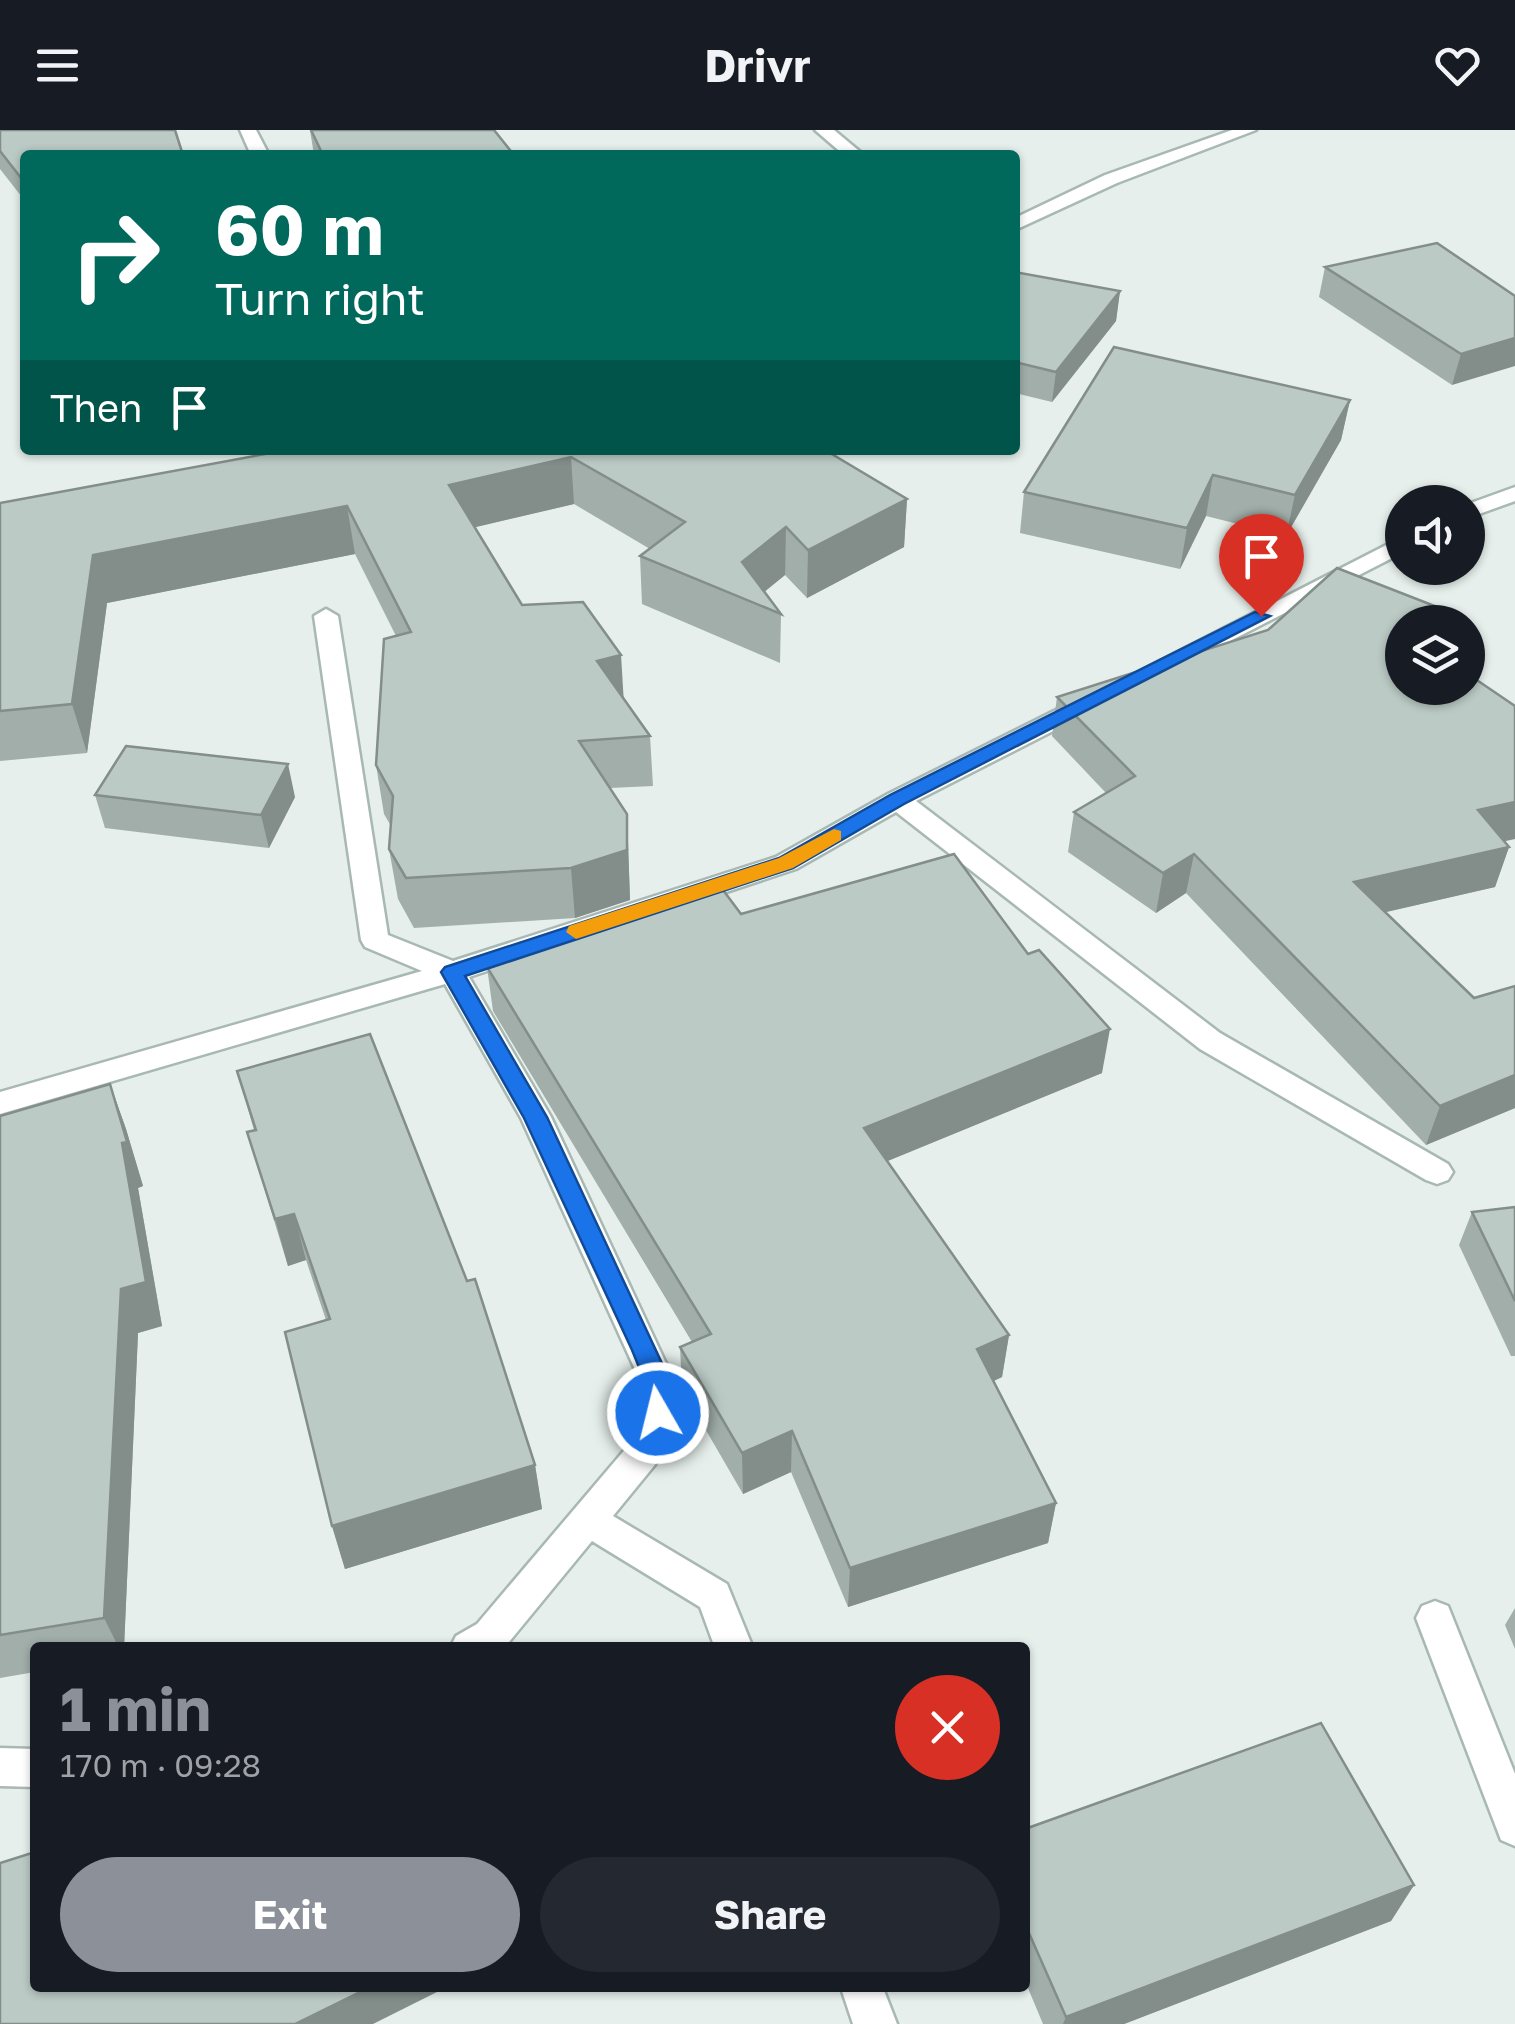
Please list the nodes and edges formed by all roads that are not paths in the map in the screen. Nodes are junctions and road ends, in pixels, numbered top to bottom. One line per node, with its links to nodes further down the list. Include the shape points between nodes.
1 (823, 130): 3 (street)
2 (1248, 130): 4 (street, via 1111,179)
3 (849, 150)
4 (1020, 223)
5 (1515, 494): 6 (street)
6 (1485, 505)
7 (1385, 553): 9 (street)
8 (326, 616): 10 (street, via 374,940)
9 (897, 800): 10 (street, via 786,863); 12 (street, via 1210,1042)
10 (452, 972): 11 (street); 13 (street, via 536,1117 660,1387 655,1439)
11 (0, 1102)
12 (1437, 1172)
13 (590, 1521): 15 (street); 16 (street, via 714,1596)
14 (1436, 1618): 19 (street)
15 (480, 1642)
16 (732, 1642)
17 (0, 1767): 18 (street)
18 (30, 1768)
19 (1515, 1826)
20 (864, 1992): 21 (street)
21 (876, 2024)

